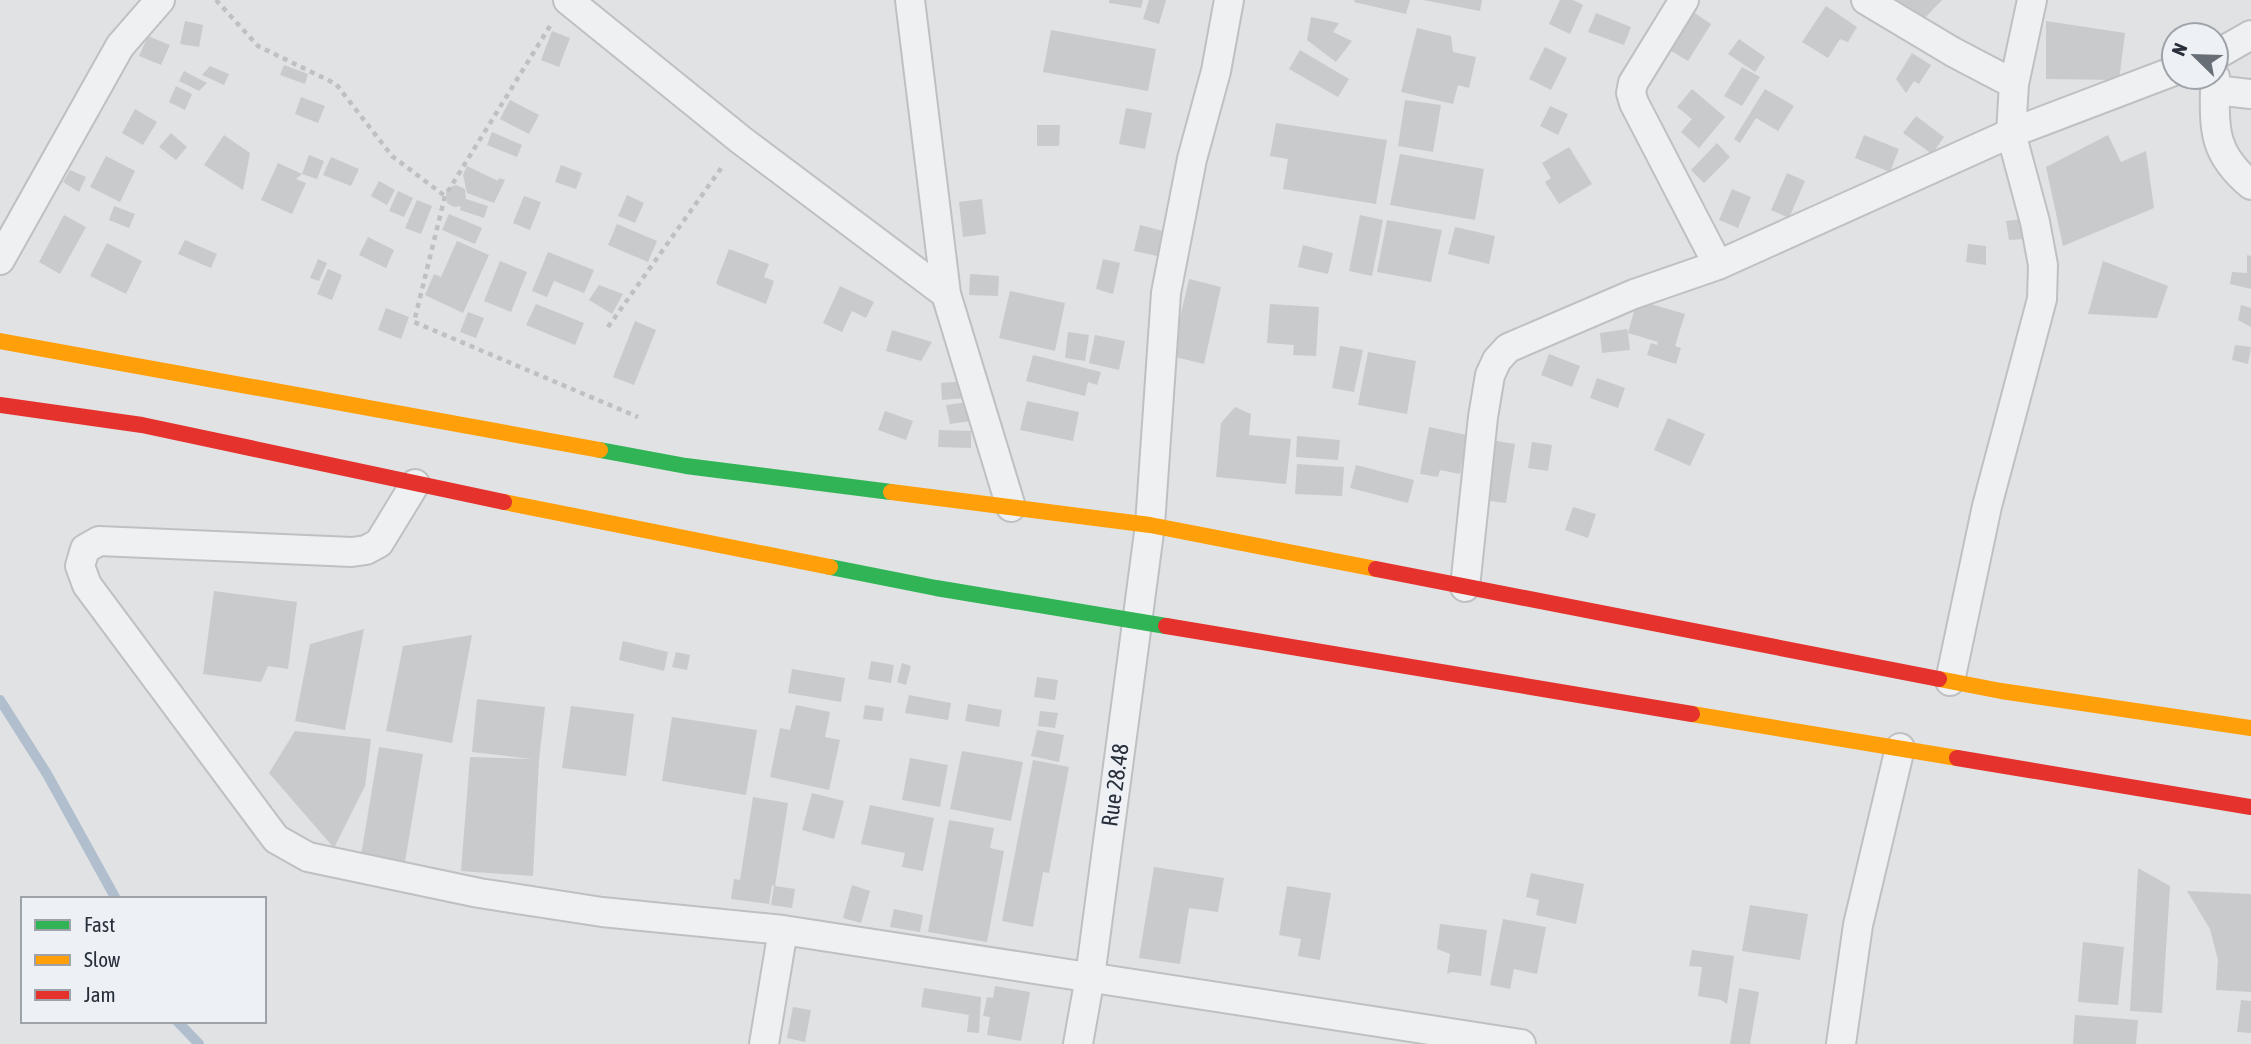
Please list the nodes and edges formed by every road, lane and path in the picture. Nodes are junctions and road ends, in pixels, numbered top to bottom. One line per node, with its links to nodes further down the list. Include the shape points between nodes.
1 (160, 0): 21 (street, via 120,46)
2 (216, 0): 20 (path, via 258,46 336,84 392,156)
3 (568, 0): 18 (street)
4 (910, 0): 23 (street)
5 (1229, 0): 30 (street, Rue 28.48, via 1166,293)
6 (1684, 0): 22 (street, via 1631,93)
7 (1866, 0): 13 (street)
8 (2032, 0): 13 (street)
9 (552, 23): 20 (path)
10 (2251, 35): 11 (street)
11 (2230, 47)
12 (2160, 76): 17 (street)
13 (2014, 85): 17 (street)
14 (2230, 88): 16 (street)
15 (2215, 91): 19 (street, via 2216,136 2226,161)
16 (2251, 94)
17 (2011, 133): 22 (street); 33 (street, via 2043,265 2042,299 1987,506)
18 (741, 141): 23 (street); 24 (path)
19 (2251, 185)
20 (445, 196): 27 (path, via 414,322)
21 (0, 260)
22 (1718, 265): 31 (street, via 1633,294 1518,343 1497,360 1483,417)
23 (946, 293): 29 (street)
24 (608, 327)
25 (0, 341): 29 (main road, via 687,466)
26 (0, 405): 28 (main road, via 142,425)
27 (639, 417)
28 (415, 484): 32 (main road, via 936,588); 37 (street, via 379,543 366,550 99,541 85,549 80,566 87,585 276,839 308,856 479,893 602,912)
29 (1011, 507): 30 (main road)
30 (1150, 525): 31 (main road); 32 (street, Rue 28.48)
31 (1465, 586): 33 (main road)
32 (1137, 622): 35 (main road); 38 (street, Rue 28.48)
33 (1950, 681): 34 (main road)
34 (2251, 728)
35 (1900, 748): 36 (main road); 42 (street, via 1858,925)
36 (2251, 807)
37 (783, 930): 38 (street); 39 (street)
38 (1090, 976): 40 (street, Rue 28.48); 41 (street)
39 (764, 1044)
40 (1078, 1044)
41 (1521, 1044)
42 (1841, 1044)

